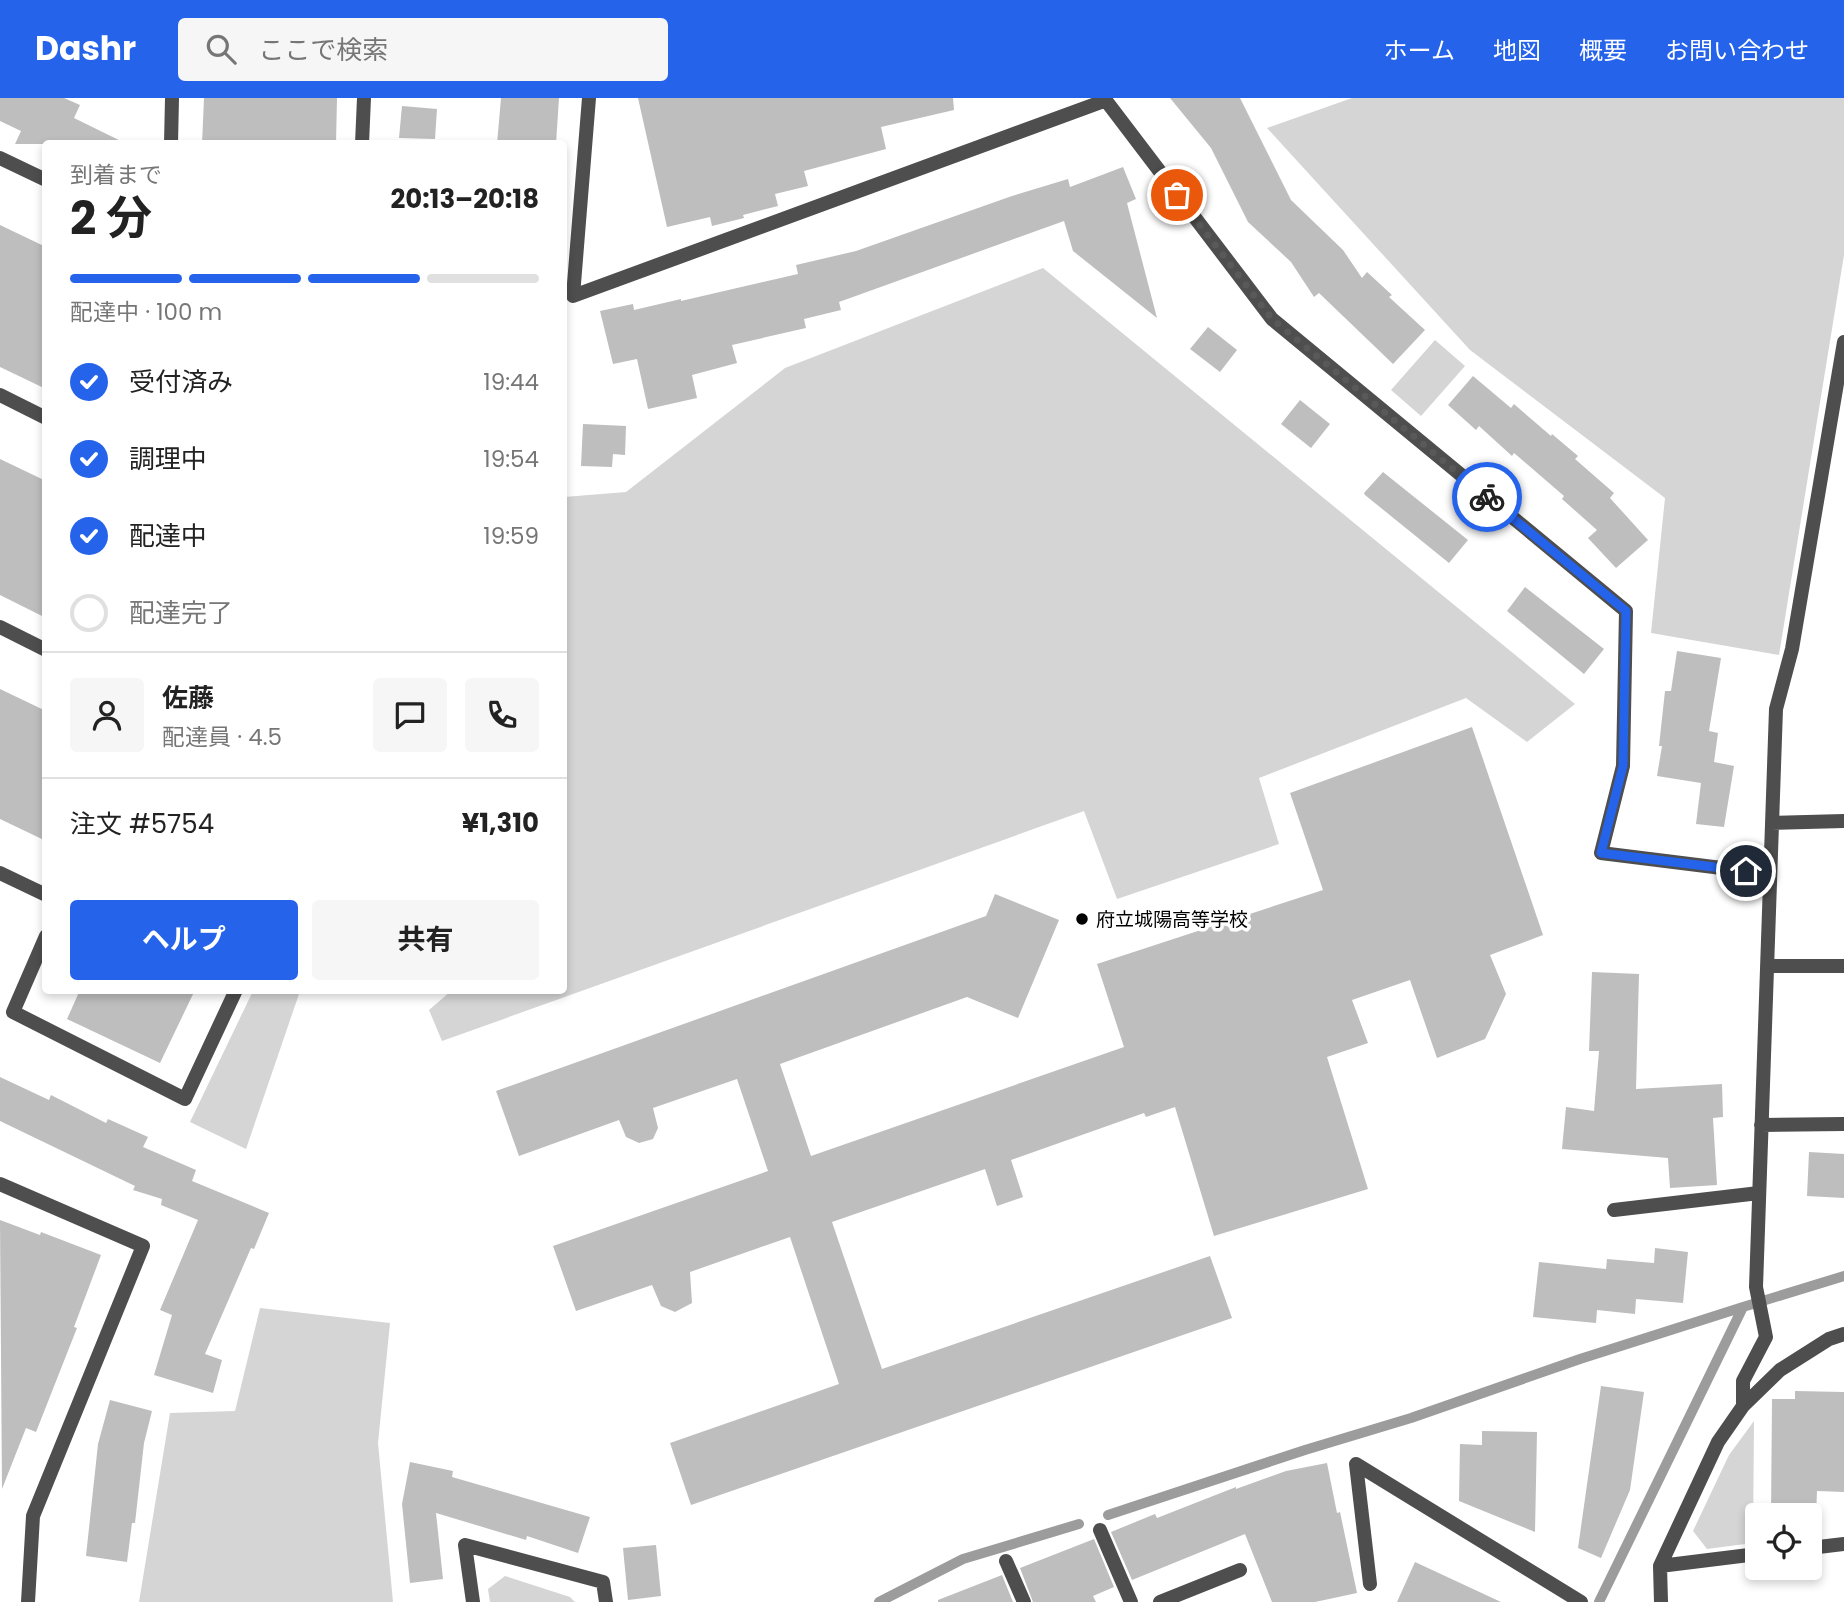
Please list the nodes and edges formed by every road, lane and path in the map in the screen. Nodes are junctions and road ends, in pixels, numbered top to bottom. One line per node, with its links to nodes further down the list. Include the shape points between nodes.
1 (173, 98): 5 (street)
2 (364, 98): 6 (street)
3 (589, 98): 4 (street, via 573,296)
4 (1104, 99): 17 (street, via 1272,319 1626,611 1623,766 1601,853)
5 (171, 140)
6 (362, 140)
7 (0, 158): 8 (street)
8 (42, 178)
9 (1844, 342): 15 (street, via 1792,649 1776,709)
10 (0, 395): 11 (street)
11 (42, 416)
12 (0, 627): 13 (street)
13 (42, 648)
14 (1844, 821): 15 (street)
15 (1772, 823): 17 (street)
16 (0, 873): 18 (street)
17 (1770, 874): 20 (street)
18 (42, 893)
19 (42, 945): 22 (street, via 13,1012 184,1099)
20 (1767, 966): 21 (street); 24 (street)
21 (1844, 966)
22 (234, 994)
23 (1844, 1124): 24 (street)
24 (1761, 1125): 26 (street)
25 (0, 1184): 39 (street, via 143,1246 33,1516)
26 (1759, 1194): 27 (street); 29 (street, via 1756,1287 1766,1337 1743,1381)
27 (1614, 1210)
28 (1844, 1334): 29 (street, via 1780,1370)
29 (1743, 1406): 35 (street, via 1718,1442)
30 (1100, 1530): 43 (street)
31 (1844, 1544): 32 (street)
32 (1822, 1547)
33 (1745, 1556): 35 (street)
34 (1006, 1561): 42 (street)
35 (1660, 1566): 45 (street)
36 (1240, 1570): 44 (street)
37 (1370, 1584): 38 (street, via 1356,1464)
38 (1580, 1601)
39 (28, 1602)
40 (473, 1602): 41 (street, via 465,1545 603,1582)
41 (606, 1602)
42 (1024, 1602)
43 (1131, 1602)
44 (1160, 1602)
45 (1661, 1602)

